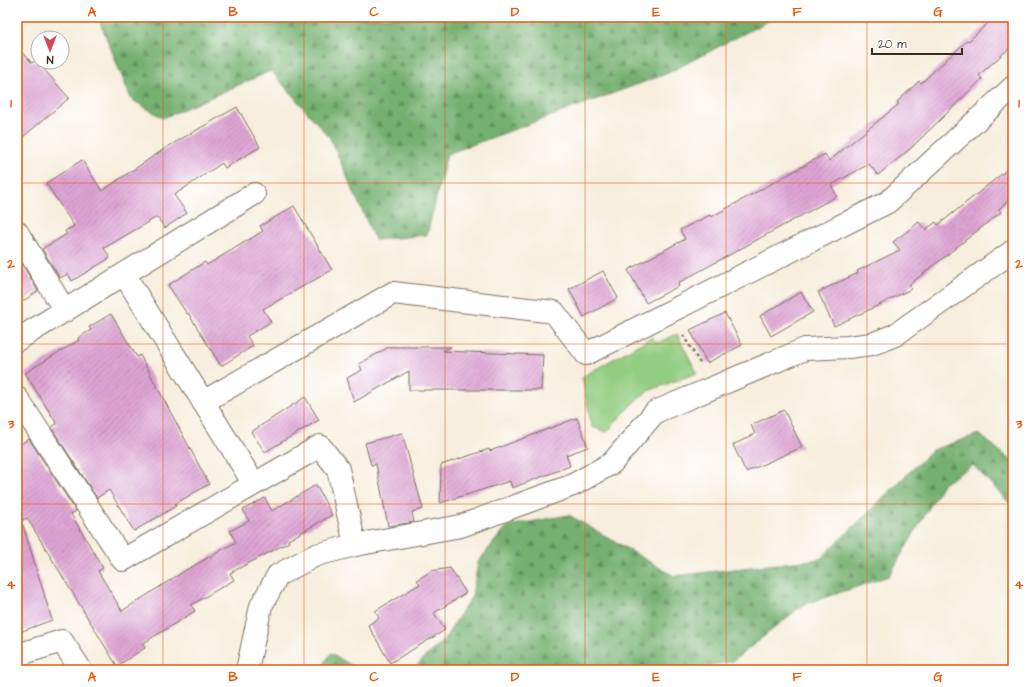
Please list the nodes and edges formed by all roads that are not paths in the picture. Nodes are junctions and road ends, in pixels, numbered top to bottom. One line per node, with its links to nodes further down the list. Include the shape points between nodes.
1 (1013, 87): 9 (street, via 888,202 586,354 554,312 393,293)
2 (254, 194): 5 (street)
3 (17, 232): 6 (street)
4 (1013, 251): 11 (street, via 895,335 872,344 805,350 655,412 612,463 573,485 461,526)
5 (124, 274): 6 (street); 9 (street)
6 (65, 311): 7 (street)
7 (17, 340)
8 (17, 398): 10 (street, via 123,560)
9 (203, 402): 10 (street)
10 (254, 484): 11 (street, via 320,446 338,468)
11 (355, 545): 14 (street, via 316,555 278,575 261,606)
12 (17, 655): 13 (street, via 62,641)
13 (81, 670)
14 (248, 670)

